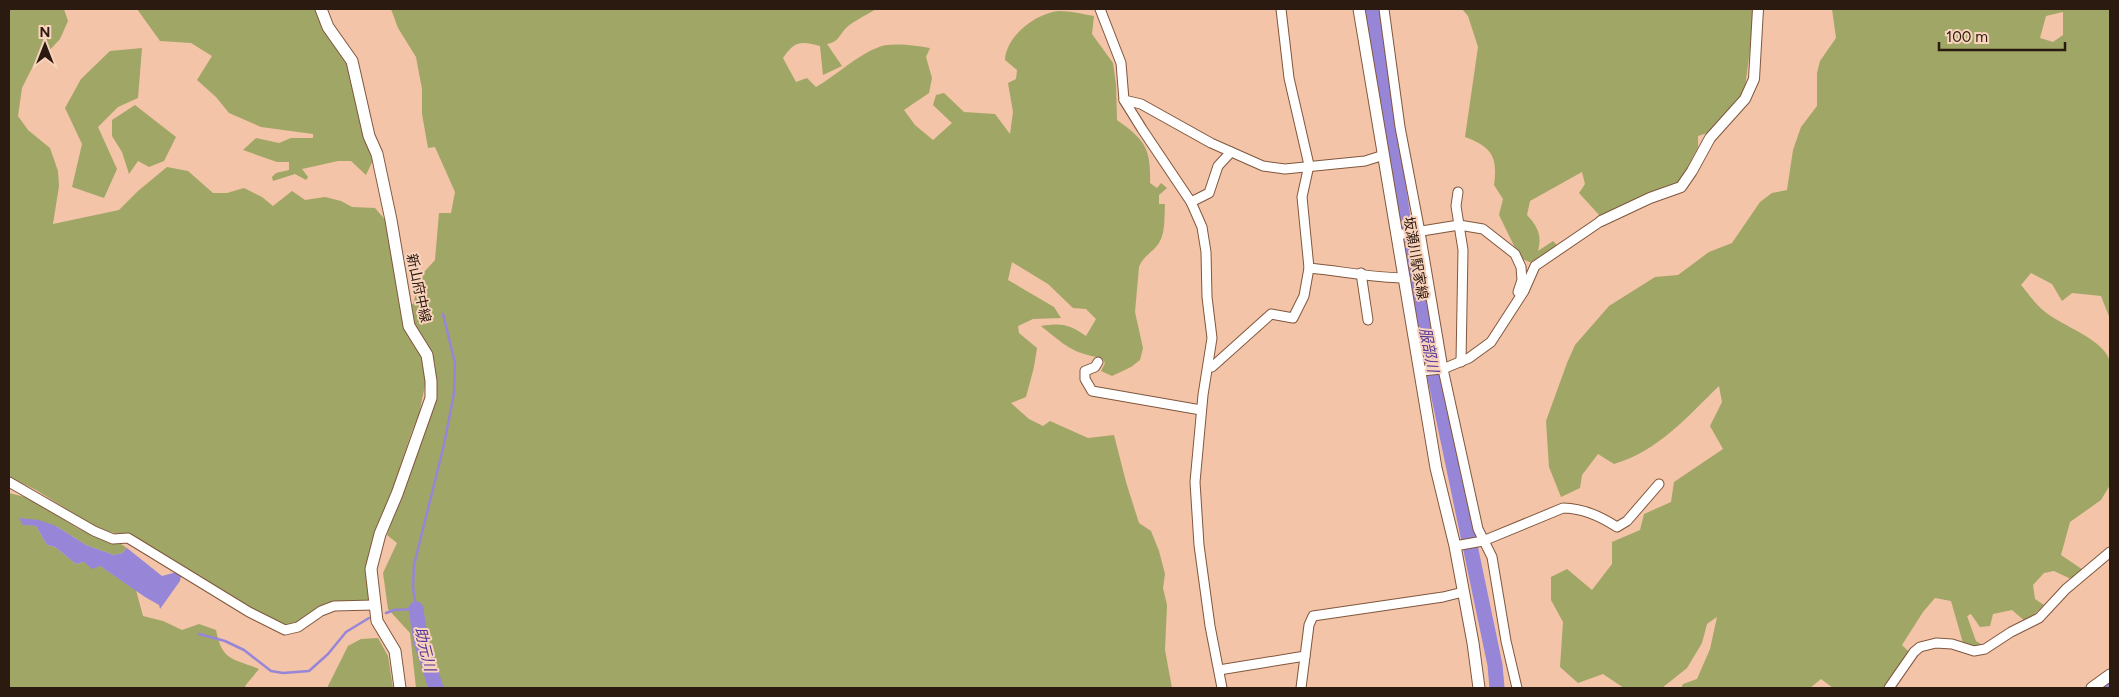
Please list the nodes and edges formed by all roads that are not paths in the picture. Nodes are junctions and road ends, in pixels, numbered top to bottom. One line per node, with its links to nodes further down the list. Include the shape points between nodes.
1 (321, 9): 34 (main road, 新山府中線, via 328,27 352,60 369,136 377,154 409,326 427,355 431,382 431,398 373,557)
2 (1100, 9): 7 (street, via 1121,63)
3 (1281, 9): 10 (street, via 1289,78)
4 (1359, 9): 9 (main road, 坂瀬川駅家線)
5 (1384, 9): 15 (street)
6 (1758, 9): 13 (street, via 1754,79 1745,99 1710,138 1681,187)
7 (1124, 100): 8 (street, via 1141,104); 12 (street)
8 (1231, 152): 10 (street, via 1263,166 1285,169); 12 (street, via 1218,166 1209,193)
9 (1384, 155): 10 (street, via 1365,161); 16 (main road, 坂瀬川駅家線)
10 (1309, 165): 17 (street, via 1302,198)
11 (1458, 192): 14 (street)
12 (1191, 202): 24 (street, via 1202,227 1206,252 1212,338)
13 (1601, 221): 20 (street, via 1535,266)
14 (1459, 225): 15 (street); 20 (street, via 1483,229 1514,254 1521,267 1522,280); 23 (street, via 1464,250)
15 (1419, 232): 16 (street); 25 (street)
16 (1399, 234): 19 (main road, 坂瀬川駅家線)
17 (1309, 268): 18 (street); 24 (street, via 1304,296 1293,318 1271,314 1212,367)
18 (1361, 273): 19 (street); 21 (street)
19 (1405, 278): 26 (main road, 坂瀬川駅家線)
20 (1513, 308): 23 (street, via 1491,342)
21 (1368, 320)
22 (1098, 362): 27 (street, via 1086,371 1085,379 1092,391)
23 (1461, 362): 25 (street)
24 (1209, 366): 27 (street)
25 (1441, 369): 26 (street); 30 (street)
26 (1423, 371): 31 (main road, 坂瀬川駅家線, via 1436,468)
27 (1201, 410): 36 (street, via 1195,482 1199,545)
28 (9, 482): 34 (street, via 94,531 113,539 128,538 249,612 285,630 298,627 334,606)
29 (1659, 484): 30 (street, via 1627,522 1616,527 1577,508 1563,508)
30 (1479, 542): 31 (street); 42 (street, via 1492,557 1506,641)
31 (1458, 546): 33 (main road, 坂瀬川駅家線)
32 (2110, 552): 43 (street, via 2066,589 2039,618 1985,649 1974,651 1936,643 1920,647)
33 (1464, 592): 35 (street, via 1313,616); 41 (main road, 坂瀬川駅家線)
34 (374, 605): 38 (main road, 新山府中線, via 377,621 395,651)
35 (1305, 656): 36 (street); 40 (street)
36 (1219, 670): 39 (street)
37 (2110, 675): 44 (main road)
38 (400, 688)
39 (1222, 688)
40 (1301, 688)
41 (1479, 688)
42 (1518, 688)
43 (1889, 688)
44 (2092, 688)

